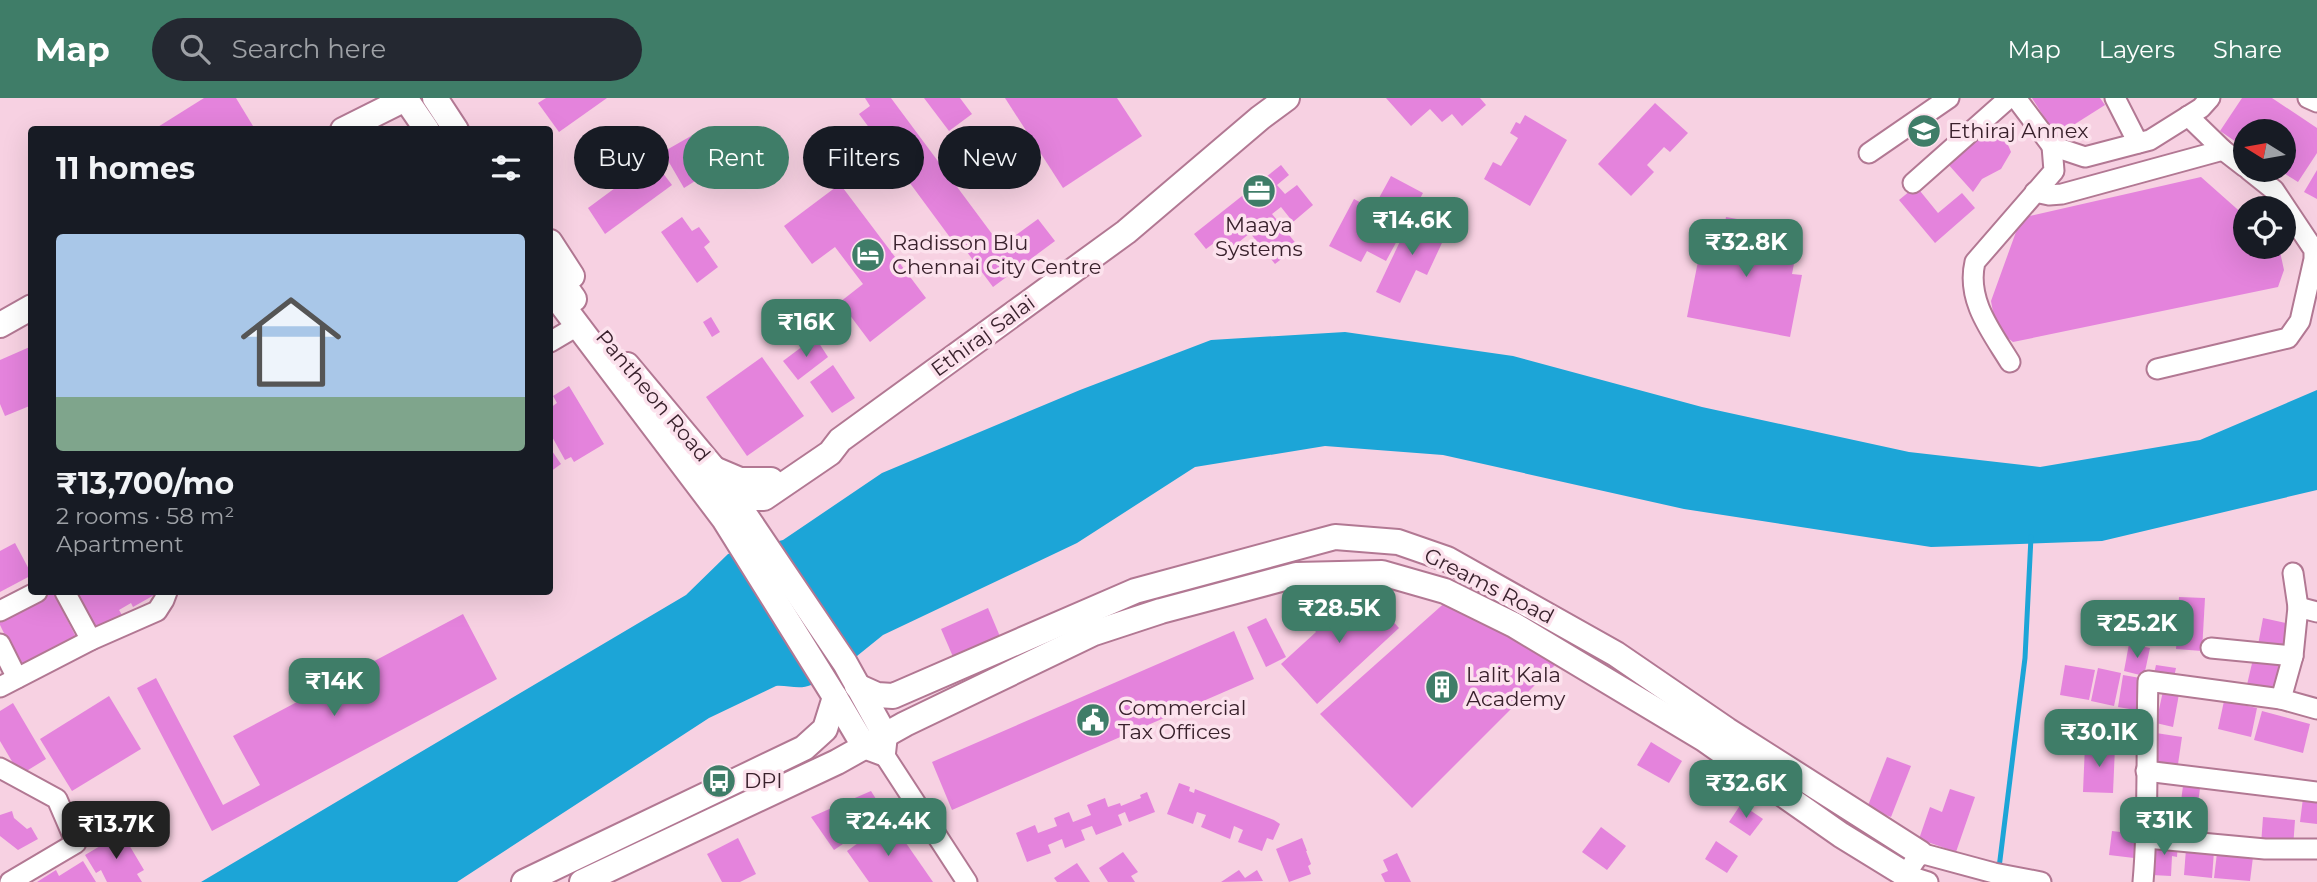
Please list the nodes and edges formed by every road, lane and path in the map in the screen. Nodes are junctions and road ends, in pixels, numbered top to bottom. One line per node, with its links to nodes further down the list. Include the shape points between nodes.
1 (410, 98): 13 (main road); 14 (main road); 15 (main road)
2 (435, 98): 16 (main road)
3 (454, 98): 17 (main road)
4 (1287, 98): 34 (main road, Ethiraj Salai, via 1126,232)
5 (1949, 98): 21 (street)
6 (2009, 98): 24 (street)
7 (2016, 98): 19 (street)
8 (2115, 98): 18 (street)
9 (2210, 98): 12 (street)
10 (2308, 98): 11 (street)
11 (2317, 102)
12 (2188, 116): 18 (street); 20 (street)
13 (351, 126)
14 (424, 126)
15 (436, 126)
16 (453, 126)
17 (472, 126)
18 (2138, 143): 19 (street, via 2085,157)
19 (2052, 146): 25 (street, via 2054,171)
20 (2223, 150): 22 (street); 25 (street, via 2062,194)
21 (1868, 153)
22 (2233, 158)
23 (2264, 182): 33 (street, via 2314,250 2295,330 2288,338)
24 (1913, 183)
25 (2035, 192): 32 (street, via 1975,262 1972,274 1979,312)
26 (553, 247): 28 (main road, via 579,287)
27 (553, 273): 28 (main road, Pantheon Road)
28 (567, 308): 31 (street); 35 (main road, Pantheon Road); 37 (main road, via 684,464)
29 (28, 309): 30 (main road)
30 (0, 325)
31 (553, 336)
32 (2010, 362)
33 (2157, 369)
34 (840, 440): 36 (main road, Ethiraj Salai, via 825,443); 37 (main road, Ethiraj Salai, via 830,453)
35 (714, 469): 36 (main road, via 740,480); 37 (main road, Pantheon Road)
36 (771, 480): 37 (main road, Ethiraj Salai, via 758,489)
37 (742, 518): 49 (main road); 49 (main road, via 845,663)
38 (2293, 573): 42 (street)
39 (31, 595): 43 (street)
40 (67, 595): 44 (street)
41 (166, 595): 44 (street, via 156,611)
42 (2308, 610): 47 (street)
43 (0, 611)
44 (90, 640): 48 (street)
45 (0, 644): 48 (street)
46 (2211, 648): 47 (street)
47 (2293, 656): 50 (street)
48 (8, 682)
49 (838, 687): 52 (main road); 58 (main road, Greams Road, via 893,696 1135,591 1335,537 1398,542 1447,559 1616,654); 61 (main road, via 825,729 804,748)
50 (2281, 699): 51 (street); 54 (street, via 2148,681)
51 (2317, 709)
52 (877, 745): 59 (main road, Greams Road, via 1094,633 1296,575 1382,573 1445,591 1514,625 1704,739); 62 (main road, Greams Road); 63 (street)
53 (0, 768): 60 (street, via 57,799 76,843)
54 (2146, 771): 55 (street); 56 (street)
55 (2317, 792)
56 (2147, 838): 57 (street); 65 (street)
57 (2317, 849)
58 (1920, 853): 59 (street); 64 (street, Greams Road)
59 (1912, 880)
60 (10, 882)
61 (524, 882)
62 (582, 882)
63 (967, 882)
64 (2041, 882)
65 (2143, 882)

